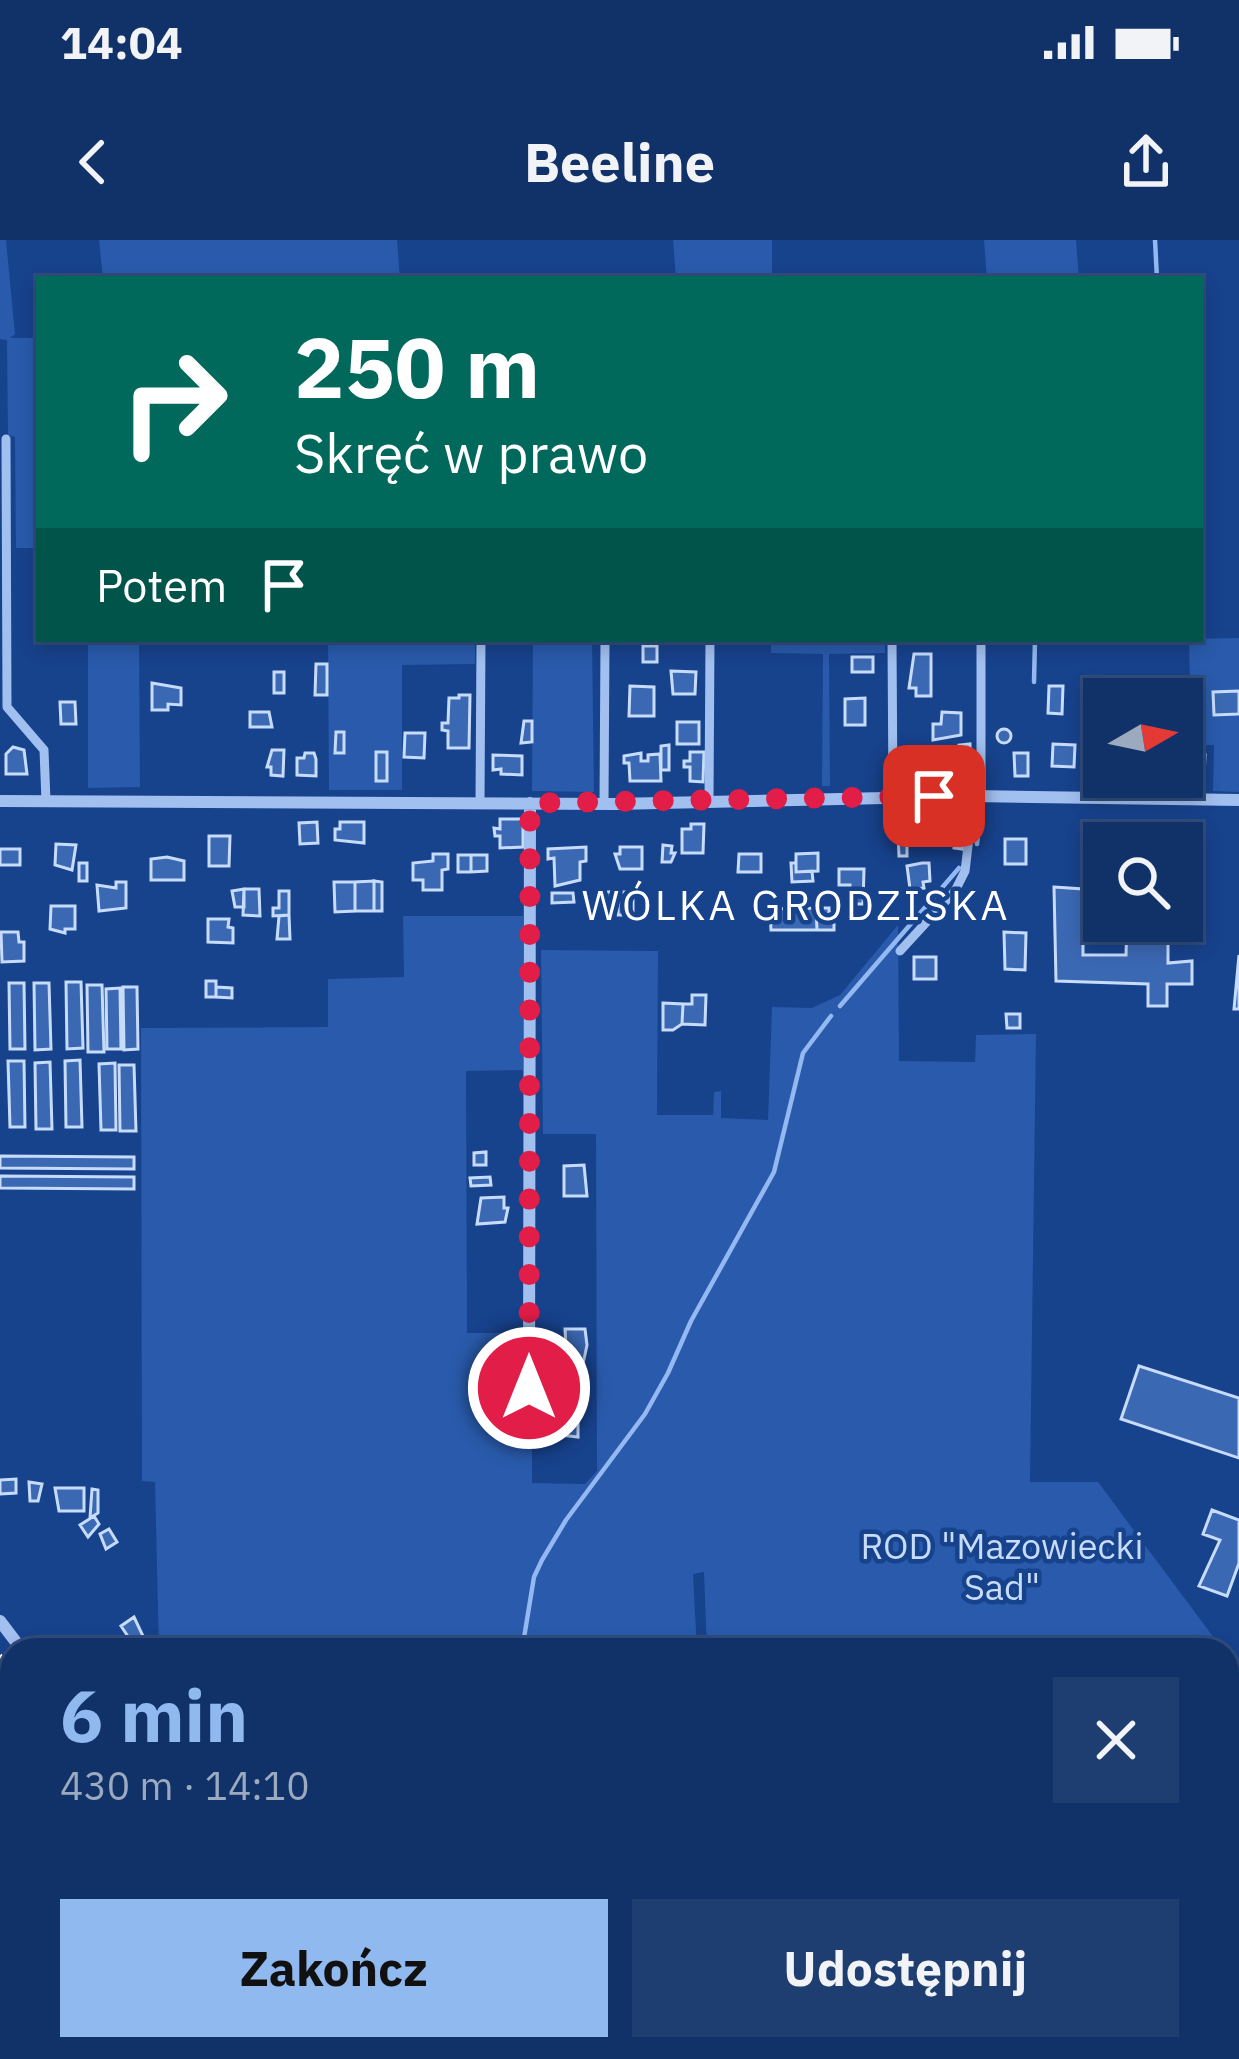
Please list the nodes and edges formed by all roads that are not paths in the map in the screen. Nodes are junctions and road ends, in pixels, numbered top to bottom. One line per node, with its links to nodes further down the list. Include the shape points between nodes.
1 (6, 440): 11 (lane, via 7,707 44,750)
2 (482, 642): 13 (lane)
3 (605, 642): 15 (lane)
4 (710, 642): 12 (lane)
5 (892, 642): 8 (lane)
6 (981, 642): 7 (lane)
7 (978, 796): 8 (street); 9 (street); 16 (lane, via 955,891)
8 (893, 797): 12 (street)
9 (1239, 800)
10 (0, 801): 11 (street)
11 (46, 801): 13 (street)
12 (709, 801): 15 (street)
13 (480, 803): 14 (street)
14 (530, 803): 15 (street); 17 (street)
15 (604, 804)
16 (900, 951)
17 (529, 1388)

